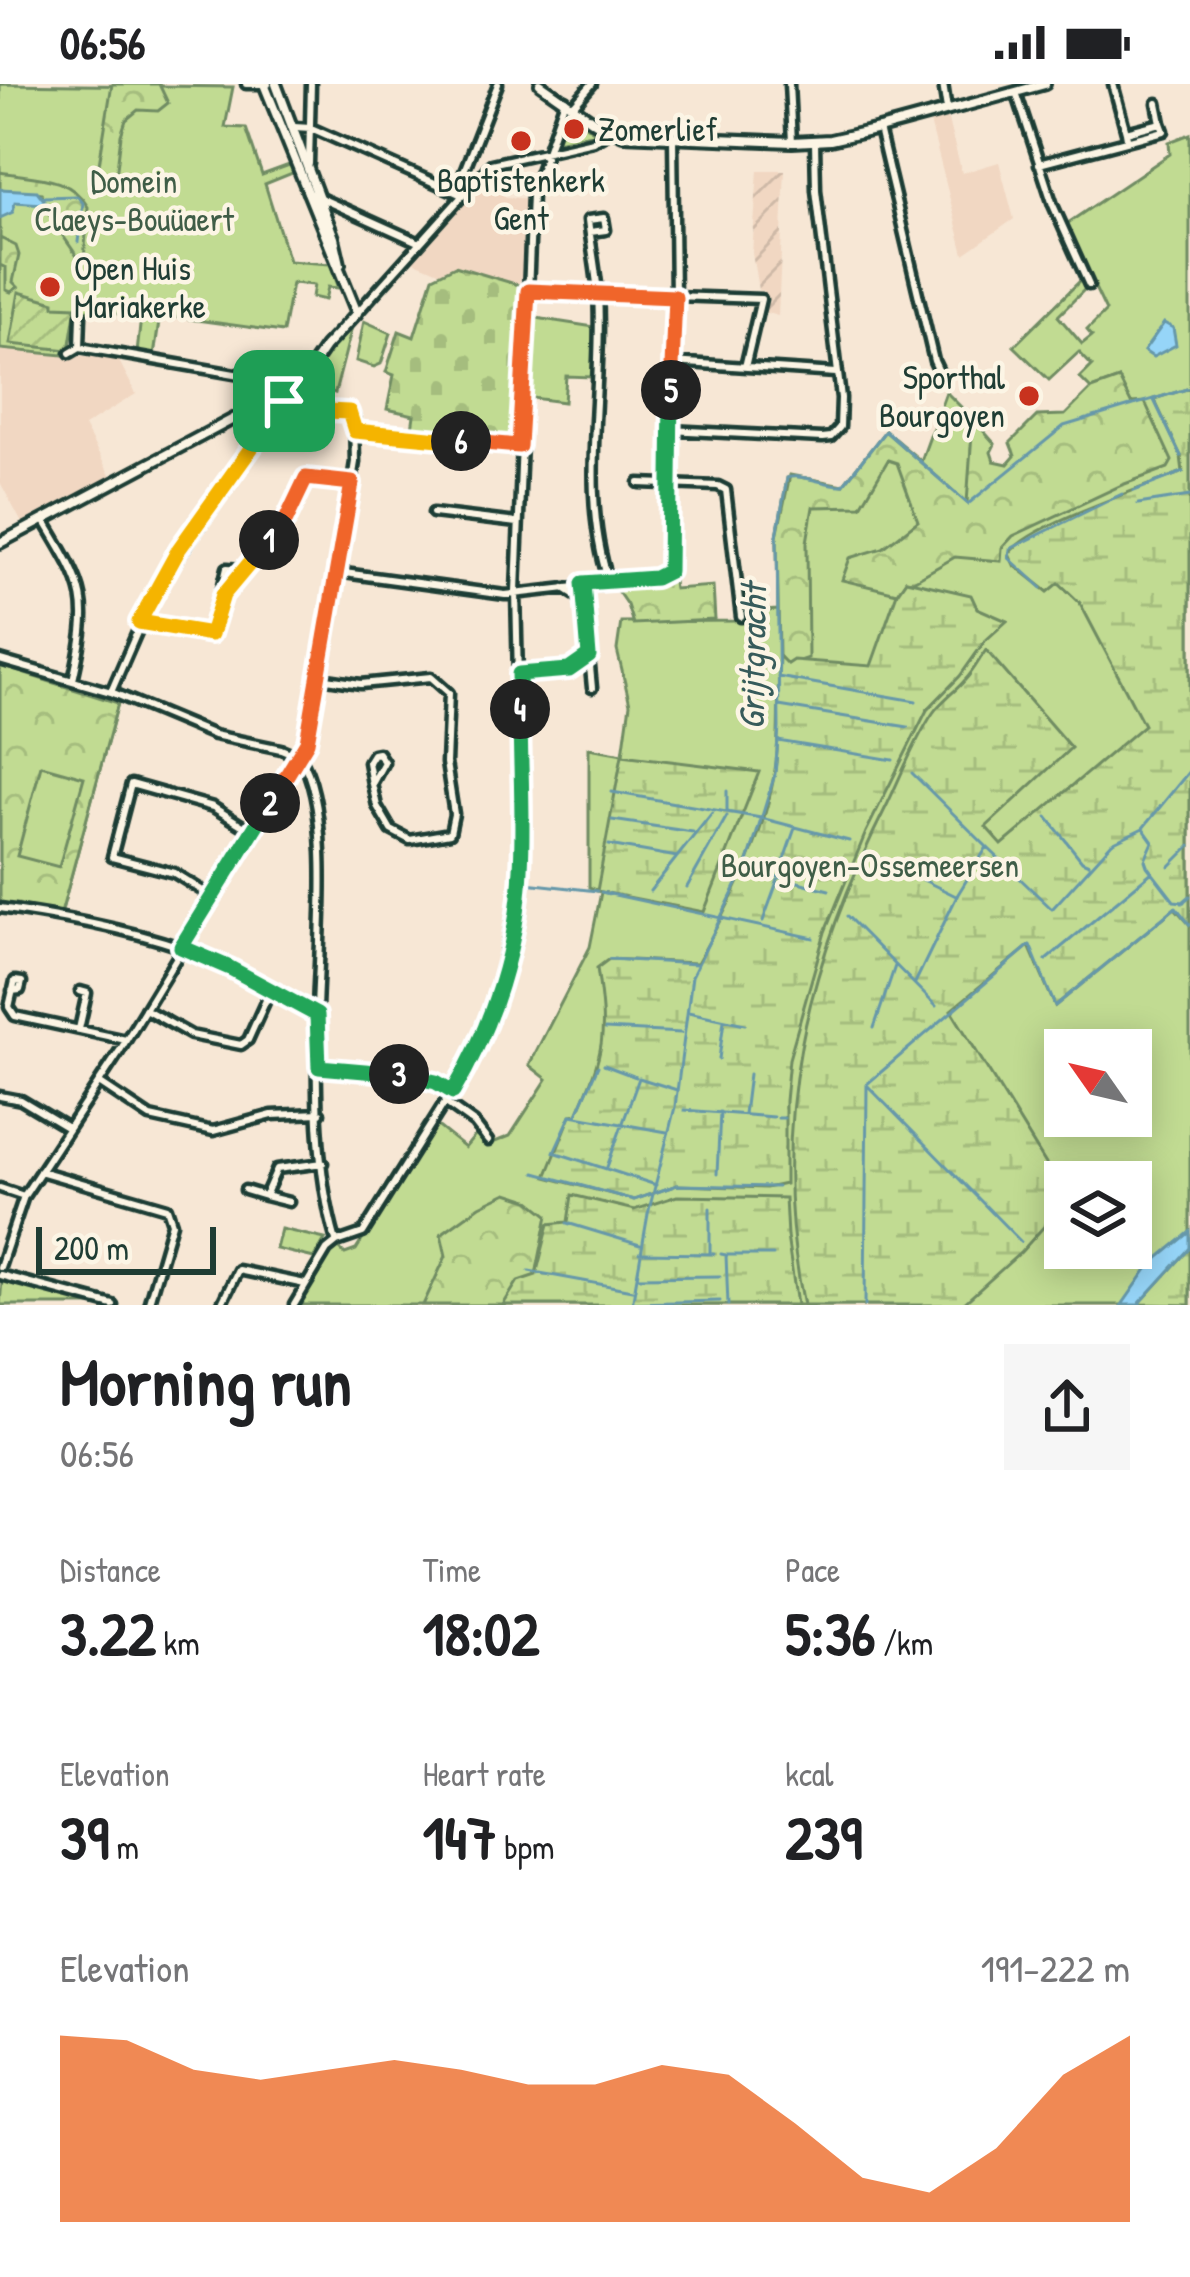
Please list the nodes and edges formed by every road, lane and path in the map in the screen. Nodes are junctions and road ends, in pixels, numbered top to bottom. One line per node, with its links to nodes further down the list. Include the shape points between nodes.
1 (246, 84): 2 (street)
2 (268, 84): 15 (street)
3 (311, 84): 16 (street)
4 (498, 84): 27 (street)
5 (540, 84): 12 (street)
6 (592, 84): 12 (street)
7 (789, 84): 21 (street)
8 (943, 84): 14 (street)
9 (1045, 84): 11 (street)
10 (1113, 84): 19 (street)
11 (1015, 90): 14 (street); 24 (street)
12 (569, 103): 18 (street); 23 (street)
13 (1157, 103): 19 (street, via 1164,131)
14 (947, 110): 17 (street)
15 (287, 128): 16 (street); 25 (street); 26 (street)
16 (311, 128): 25 (street); 27 (street)
17 (879, 129): 22 (street); 43 (street)
18 (610, 131): 20 (street); 23 (street)
19 (1127, 135): 24 (street)
20 (673, 139): 21 (street); 35 (street)
21 (792, 142): 22 (street)
22 (815, 142): 42 (street)
23 (549, 150): 27 (street, via 491,164); 33 (street, via 532,194)
24 (1039, 164): 32 (street)
25 (308, 172): 28 (street)
26 (307, 192): 28 (street); 31 (street)
27 (462, 195): 30 (street)
28 (319, 196): 30 (street); 31 (street)
29 (590, 232): 34 (street)
30 (418, 242): 36 (street)
31 (340, 266): 36 (street)
32 (1089, 285)
33 (528, 291): 34 (street); 47 (street)
34 (598, 296): 35 (street); 57 (street, via 596,538)
35 (675, 297): 40 (street); 41 (street, via 764,300)
36 (357, 313): 44 (street)
37 (81, 315): 38 (street)
38 (80, 346): 39 (street); 44 (street, via 252,377)
39 (70, 353)
40 (672, 362): 41 (street); 45 (street)
41 (745, 367): 42 (street)
42 (838, 373): 45 (street, via 842,420 830,436)
43 (942, 378)
44 (280, 396): 46 (street, via 306,410 341,408 354,417); 52 (street); 64 (street)
45 (670, 430): 50 (street)
46 (355, 431): 47 (street); 48 (street)
47 (519, 446): 53 (street)
48 (352, 483): 55 (street, via 306,478 286,520); 56 (street)
49 (639, 483): 50 (street)
50 (669, 485): 57 (street, via 669,571); 63 (street, via 729,493)
51 (434, 513): 53 (street)
52 (44, 520): 54 (street); 71 (street, via 84,595)
53 (517, 523): 60 (street)
54 (0, 543)
55 (244, 569): 61 (street); 61 (street, via 227,568)
56 (337, 572): 60 (street, via 505,595); 70 (street)
57 (609, 582): 58 (street)
58 (583, 583): 59 (street); 62 (street)
59 (564, 589): 60 (street); 62 (street)
60 (516, 590): 68 (street)
61 (223, 595): 64 (street, via 208,636)
62 (584, 600): 65 (street)
63 (741, 617)
64 (139, 622): 73 (street)
65 (589, 656): 67 (street); 69 (street)
66 (0, 660): 71 (street)
67 (569, 670): 68 (street); 69 (street)
68 (519, 674): 89 (street, via 520,886 492,1010)
69 (591, 676): 72 (street)
70 (320, 678): 74 (street); 75 (street, via 361,684 431,676 449,693 450,833 398,837)
71 (73, 680): 73 (street)
72 (592, 688)
73 (111, 692): 74 (street, via 214,735)
74 (300, 757): 76 (street); 84 (street, via 321,854)
75 (372, 784): 75 (street, via 384,767 378,753 368,762)
76 (251, 831): 77 (street); 77 (street, via 213,807 131,784 112,856 173,873)
77 (211, 896): 79 (street)
78 (0, 908): 79 (street)
79 (181, 947): 80 (street); 83 (street)
80 (271, 989): 83 (street, via 241,1045 191,1035); 84 (street)
81 (12, 991): 85 (street, via 15,1016)
82 (86, 993): 85 (street)
83 (145, 1009): 86 (street)
84 (317, 1015): 87 (street)
85 (80, 1029): 86 (street)
86 (126, 1040): 88 (street)
87 (319, 1067): 89 (street, via 411,1075); 92 (street)
88 (99, 1083): 92 (street, via 150,1117 212,1131); 93 (street)
89 (453, 1092): 91 (street)
90 (0, 1096): 93 (street)
91 (446, 1103): 94 (street); 102 (street, via 363,1233)
92 (320, 1113): 95 (street)
93 (68, 1128): 96 (street)
94 (488, 1141)
95 (323, 1163): 100 (street, via 277,1169); 102 (street)
96 (40, 1172): 99 (street); 106 (street, via 167,1208 172,1223)
97 (0, 1188): 99 (street)
98 (244, 1190): 100 (street)
99 (24, 1196): 103 (street)
100 (265, 1196): 101 (street)
101 (289, 1202)
102 (337, 1242): 104 (street)
103 (0, 1271): 105 (street)
104 (305, 1284): 107 (street, via 238,1270); 108 (street)
105 (113, 1305)
106 (148, 1305)
107 (221, 1305)
108 (294, 1305)

